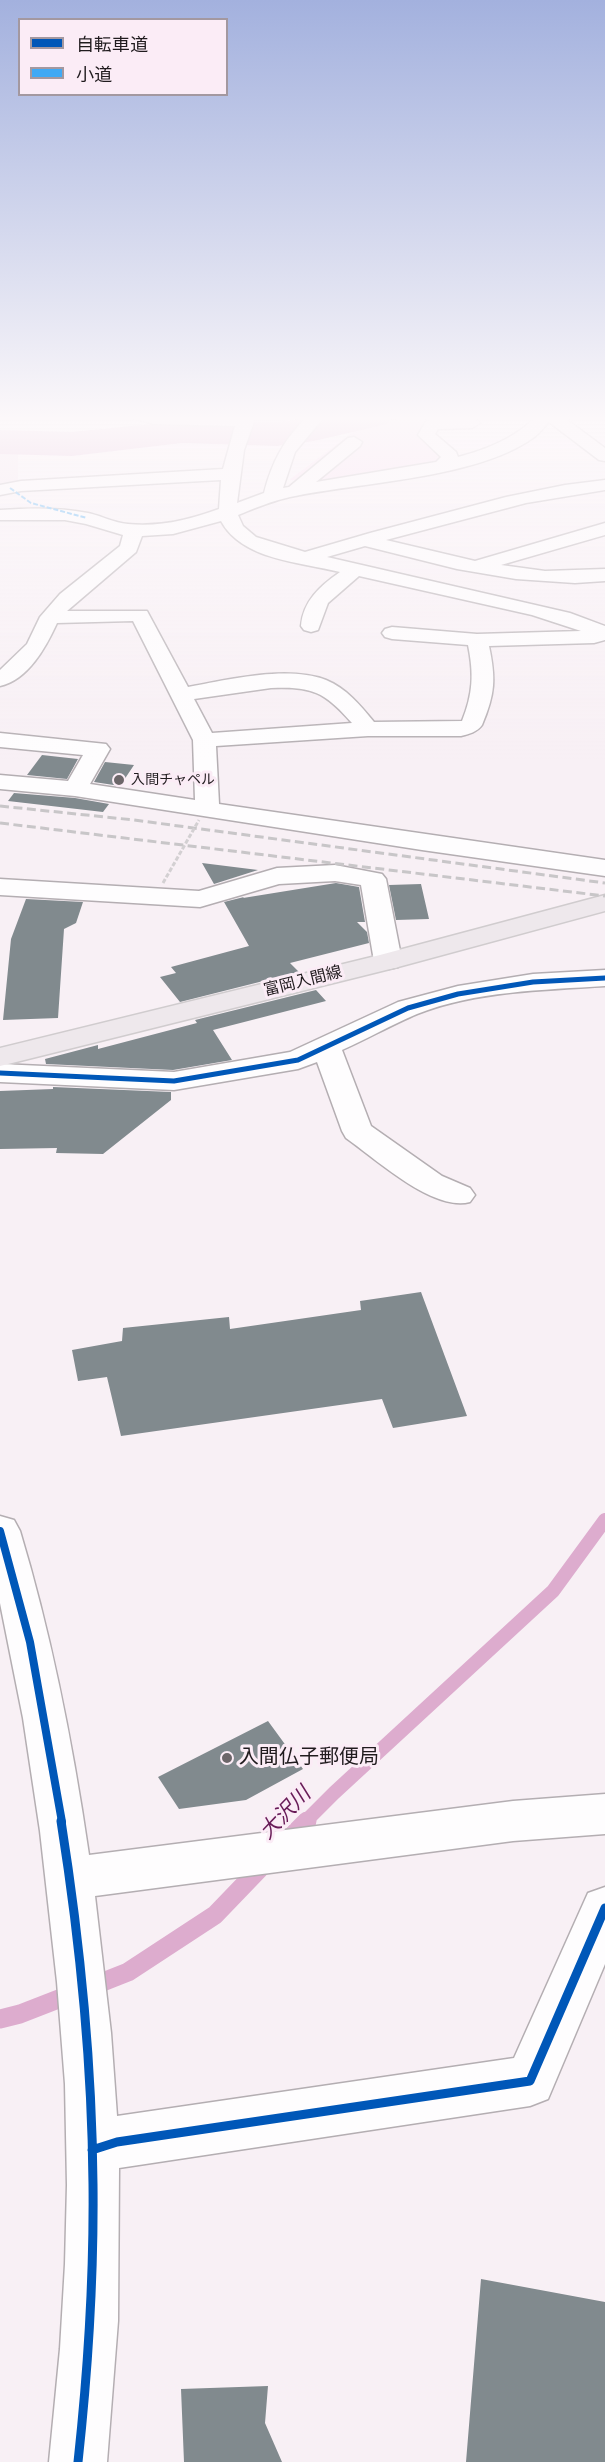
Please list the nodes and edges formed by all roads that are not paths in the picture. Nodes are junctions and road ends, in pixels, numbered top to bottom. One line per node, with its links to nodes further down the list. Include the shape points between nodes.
1 (134, 530): 10 (street, via 129,548 67,598)
2 (238, 531): 6 (street, via 252,542)
3 (400, 531): 5 (street)
4 (598, 531): 7 (street)
5 (365, 540): 6 (street); 7 (street)
6 (306, 558): 8 (street)
7 (477, 566): 9 (street, via 555,578)
8 (355, 570): 11 (street, via 327,590 312,615); 13 (street, via 539,611 589,626)
9 (605, 575)
10 (50, 617): 15 (street, via 36,646); 16 (street, via 140,615)
11 (311, 626)
12 (392, 633): 14 (street)
13 (605, 636): 14 (street)
14 (477, 640): 17 (street, via 485,678 484,696 471,724 461,729)
15 (0, 680)
16 (182, 694): 17 (street, via 296,680 316,683 352,707); 19 (street)
17 (368, 729): 19 (street)
18 (0, 740): 21 (street, via 98,749)
19 (204, 740): 22 (street)
20 (0, 782): 21 (street)
21 (75, 789): 22 (street)
22 (203, 815): 23 (street)
23 (605, 868)
24 (0, 887): 26 (street, via 200,899 277,876 335,873 373,879)
25 (605, 903): 26 (main road, 富岡入間線)
26 (388, 961): 29 (main road, 富岡入間線)
27 (605, 978): 28 (street, via 533,982 459,994 408,1008)
28 (326, 1048): 30 (street, via 298,1060 174,1081); 31 (street, via 357,1131 430,1183)
29 (0, 1057)
30 (0, 1073)
31 (459, 1195)
32 (0, 1531): 34 (street, via 37,1673)
33 (605, 1814): 34 (street, via 513,1821)
34 (69, 1878): 36 (street, via 88,2057)
35 (605, 1908): 36 (street, via 530,2081 117,2142)
36 (92, 2150): 37 (street, via 91,2303)
37 (78, 2462)

